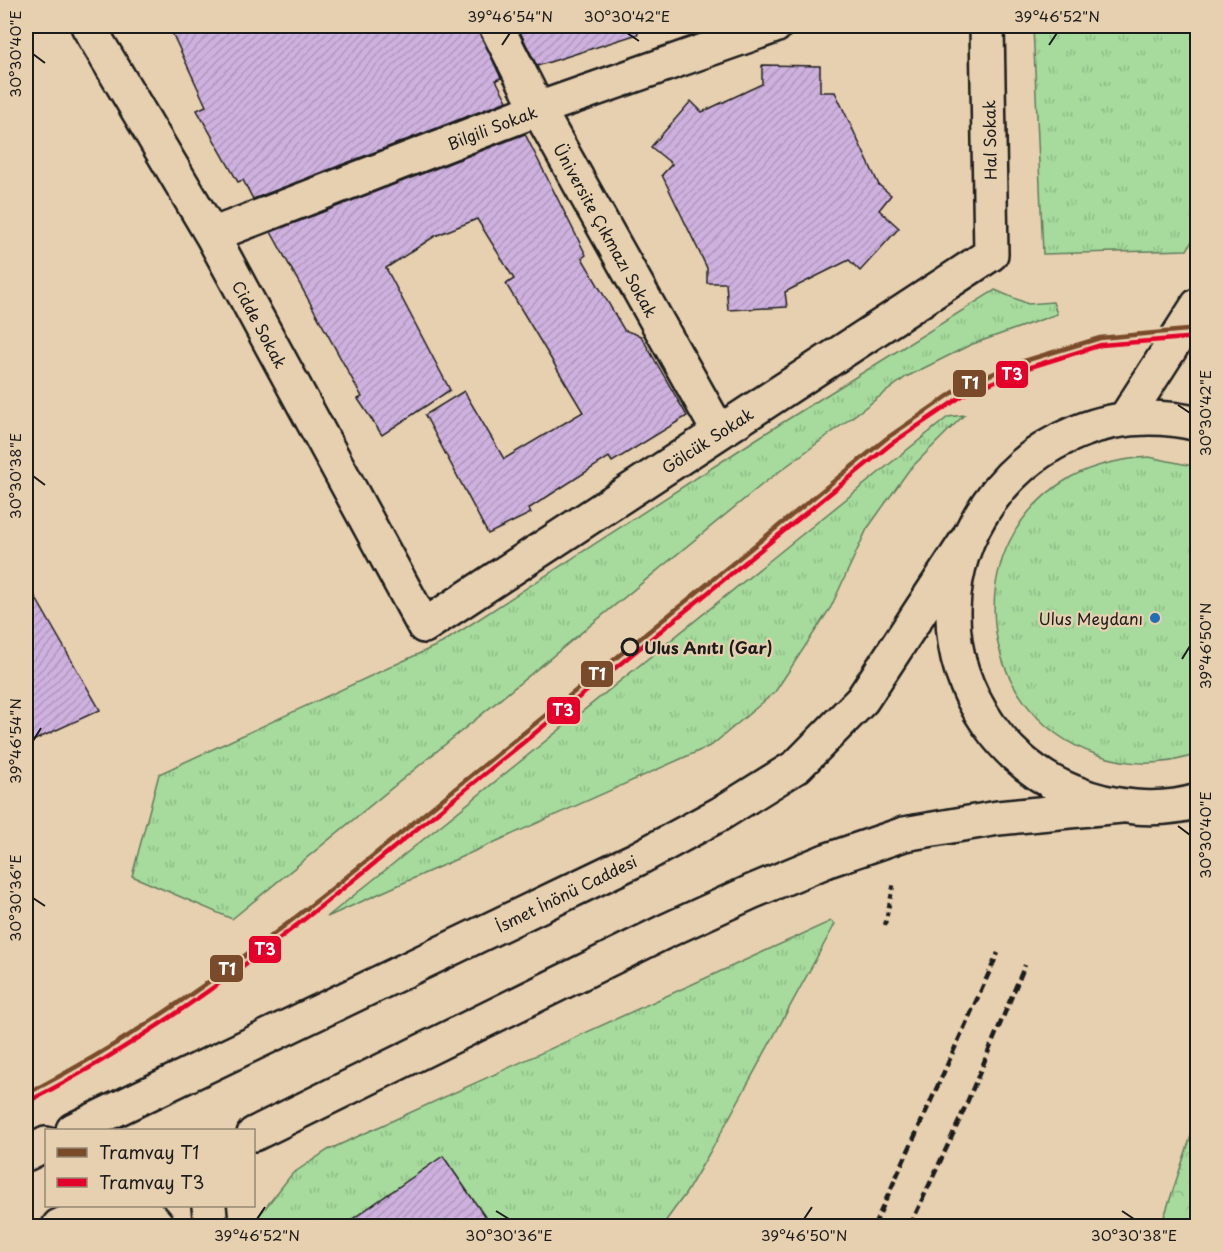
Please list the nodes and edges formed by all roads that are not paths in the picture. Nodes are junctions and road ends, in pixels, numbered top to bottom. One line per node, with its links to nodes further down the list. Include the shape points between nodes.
1 (88, 26): 6 (main road, Cidde Sokak)
2 (496, 26): 5 (main road, Üniversite Çıkmazı Sokak)
3 (775, 26): 5 (main road, Bilgili Sokak)
4 (987, 26): 7 (main road, Hal Sokak)
5 (538, 109): 6 (main road, Bilgili Sokak); 11 (main road, Üniversite Çıkmazı Sokak)
6 (212, 235): 13 (main road, Cidde Sokak)
7 (991, 254): 11 (main road, Gölcük Sokak)
8 (1197, 305): 9 (main road)
9 (1125, 419): 10 (main road, via 1151,417); 12 (main road, via 1074,432 1029,458 992,495)
10 (1197, 424)
11 (719, 432): 13 (main road, Gölcük Sokak)
12 (967, 540): 15 (main road, via 958,568 954,627 958,656 979,711 996,735 1039,775 1092,800); 16 (main road, İsmet İnönü Caddesi, via 862,700 797,766 637,859)
13 (424, 626)
14 (1196, 801): 15 (main road, via 1158,808)
15 (1121, 806): 17 (main road, via 998,818 904,834 828,860 666,932)
16 (78, 1129)
17 (255, 1134)
18 (45, 1144): 19 (main road)
19 (26, 1154)
20 (102, 1207): 23 (main road)
21 (120, 1207): 24 (main road, via 152,1219)
22 (209, 1207): 25 (main road)
23 (59, 1227)
24 (158, 1227)
25 (211, 1227)

